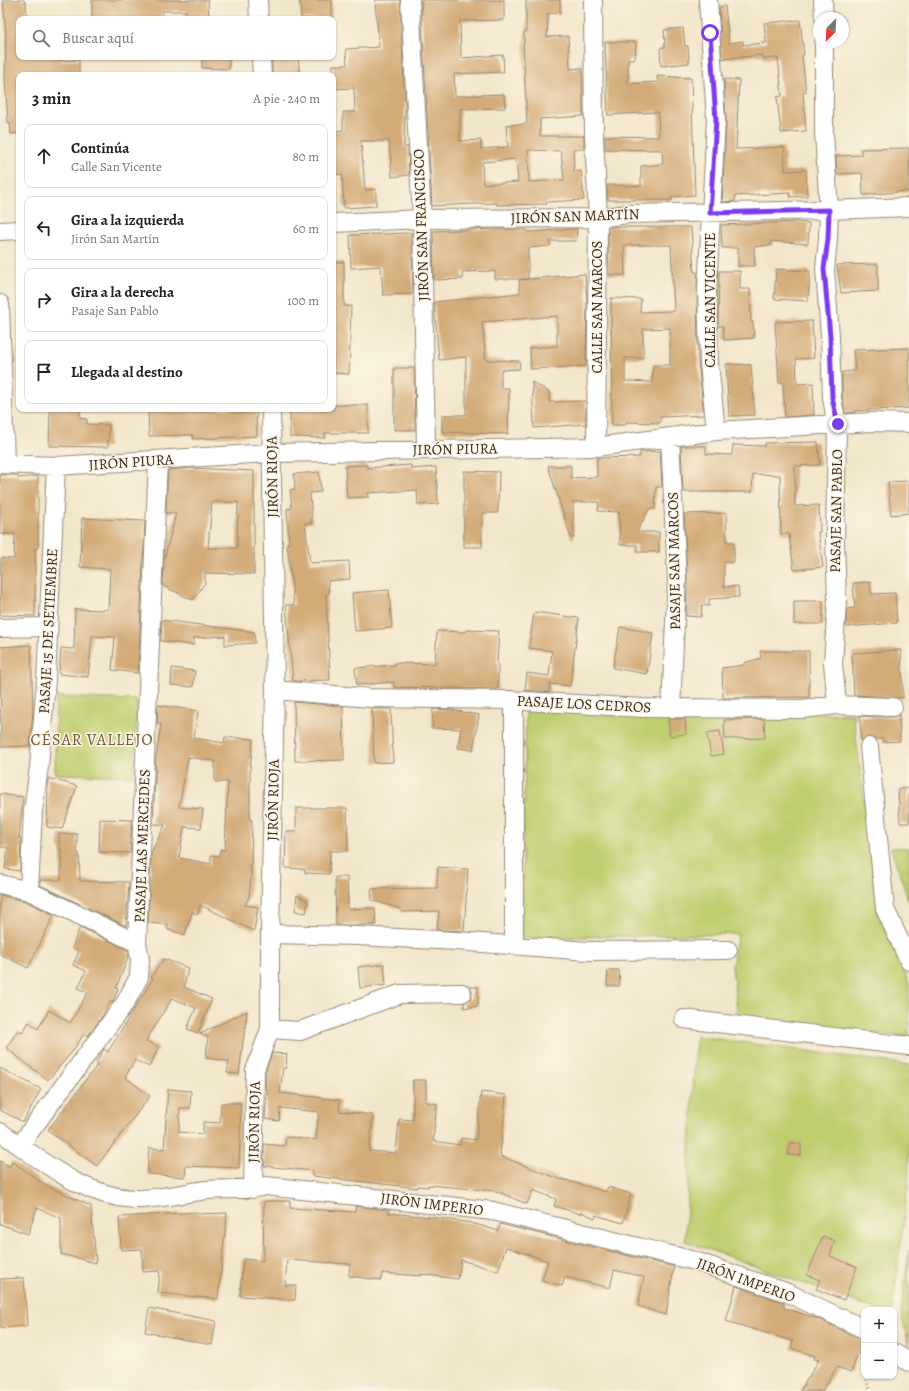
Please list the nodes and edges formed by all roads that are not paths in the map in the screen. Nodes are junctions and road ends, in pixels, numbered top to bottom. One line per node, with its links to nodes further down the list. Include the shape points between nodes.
1 (258, 0): 7 (street)
2 (410, 0): 15 (street, JIRÓN SAN FRANCISCO)
3 (593, 0): 14 (street, CALLE SAN MARCOS, via 594,135)
4 (708, 0): 13 (street, CALLE SAN VICENTE, via 716,120)
5 (823, 0): 6 (street)
6 (824, 12)
7 (259, 16)
8 (824, 48): 12 (street, PASAJE SAN PABLO)
9 (261, 60): 10 (street)
10 (262, 72)
11 (909, 207): 12 (street, JIRÓN SAN MARTÍN)
12 (823, 210): 13 (street, JIRÓN SAN MARTÍN); 22 (street, PASAJE SAN PABLO, via 828,239 824,269 832,398)
13 (710, 213): 14 (street, JIRÓN SAN MARTÍN, via 628,214); 23 (street, CALLE SAN VICENTE, via 707,290 709,355)
14 (598, 218): 15 (street, JIRÓN SAN MARTÍN); 25 (street, CALLE SAN MARCOS)
15 (422, 219): 16 (street, JIRÓN SAN MARTÍN); 26 (street, JIRÓN SAN FRANCISCO)
16 (336, 223)
17 (16, 230): 18 (street)
18 (0, 231)
19 (0, 304): 29 (street)
20 (271, 412): 27 (street, JIRÓN RIOJA)
21 (909, 423): 22 (street, JIRÓN PIURA)
22 (838, 424): 23 (street, JIRÓN PIURA); 35 (street, PASAJE SAN PABLO, via 833,663)
23 (716, 432): 24 (street, JIRÓN PIURA)
24 (670, 437): 25 (street, JIRÓN PIURA); 37 (street, PASAJE SAN MARCOS, via 678,579)
25 (596, 447): 26 (street, JIRÓN PIURA)
26 (426, 450): 27 (street, JIRÓN PIURA)
27 (271, 453): 28 (street, JIRÓN PIURA); 33 (street, JIRÓN RIOJA)
28 (158, 460): 30 (street, JIRÓN PIURA); 42 (street, PASAJE LAS MERCEDES)
29 (3, 464): 30 (street, JIRÓN PIURA)
30 (56, 466): 31 (street, PASAJE 15 DE SETIEMBRE)
31 (47, 627): 32 (street); 40 (street, PASAJE 15 DE SETIEMBRE, via 46,680 33,811)
32 (0, 628)
33 (275, 690): 34 (street, PASAJE LOS CEDROS, via 370,698); 41 (street, JIRÓN RIOJA)
34 (514, 701): 37 (street, PASAJE LOS CEDROS); 43 (street)
35 (837, 705): 36 (street, PASAJE LOS CEDROS); 37 (street, PASAJE LOS CEDROS, via 802,709)
36 (893, 707)
37 (671, 708)
38 (869, 747): 45 (street, via 885,909)
39 (0, 884): 40 (street)
40 (29, 891): 42 (street)
41 (270, 934): 43 (street); 48 (street, JIRÓN RIOJA)
42 (137, 943): 51 (street, PASAJE LAS MERCEDES, via 140,977 125,1003)
43 (514, 945): 44 (street, via 588,951)
44 (728, 950)
45 (909, 961)
46 (462, 993): 48 (street, via 400,994 300,1031)
47 (684, 1019): 49 (street)
48 (270, 1029): 52 (street, JIRÓN RIOJA, via 255,1070)
49 (909, 1046)
50 (0, 1132): 51 (street, JIRÓN IMPERIO)
51 (20, 1146): 52 (street, JIRÓN IMPERIO, via 39,1161 81,1186 110,1196 135,1199 221,1188)
52 (253, 1189): 53 (street, JIRÓN IMPERIO, via 266,1186 493,1211 695,1261 788,1293)
53 (861, 1328)
54 (897, 1355): 55 (street)
55 (909, 1362)

